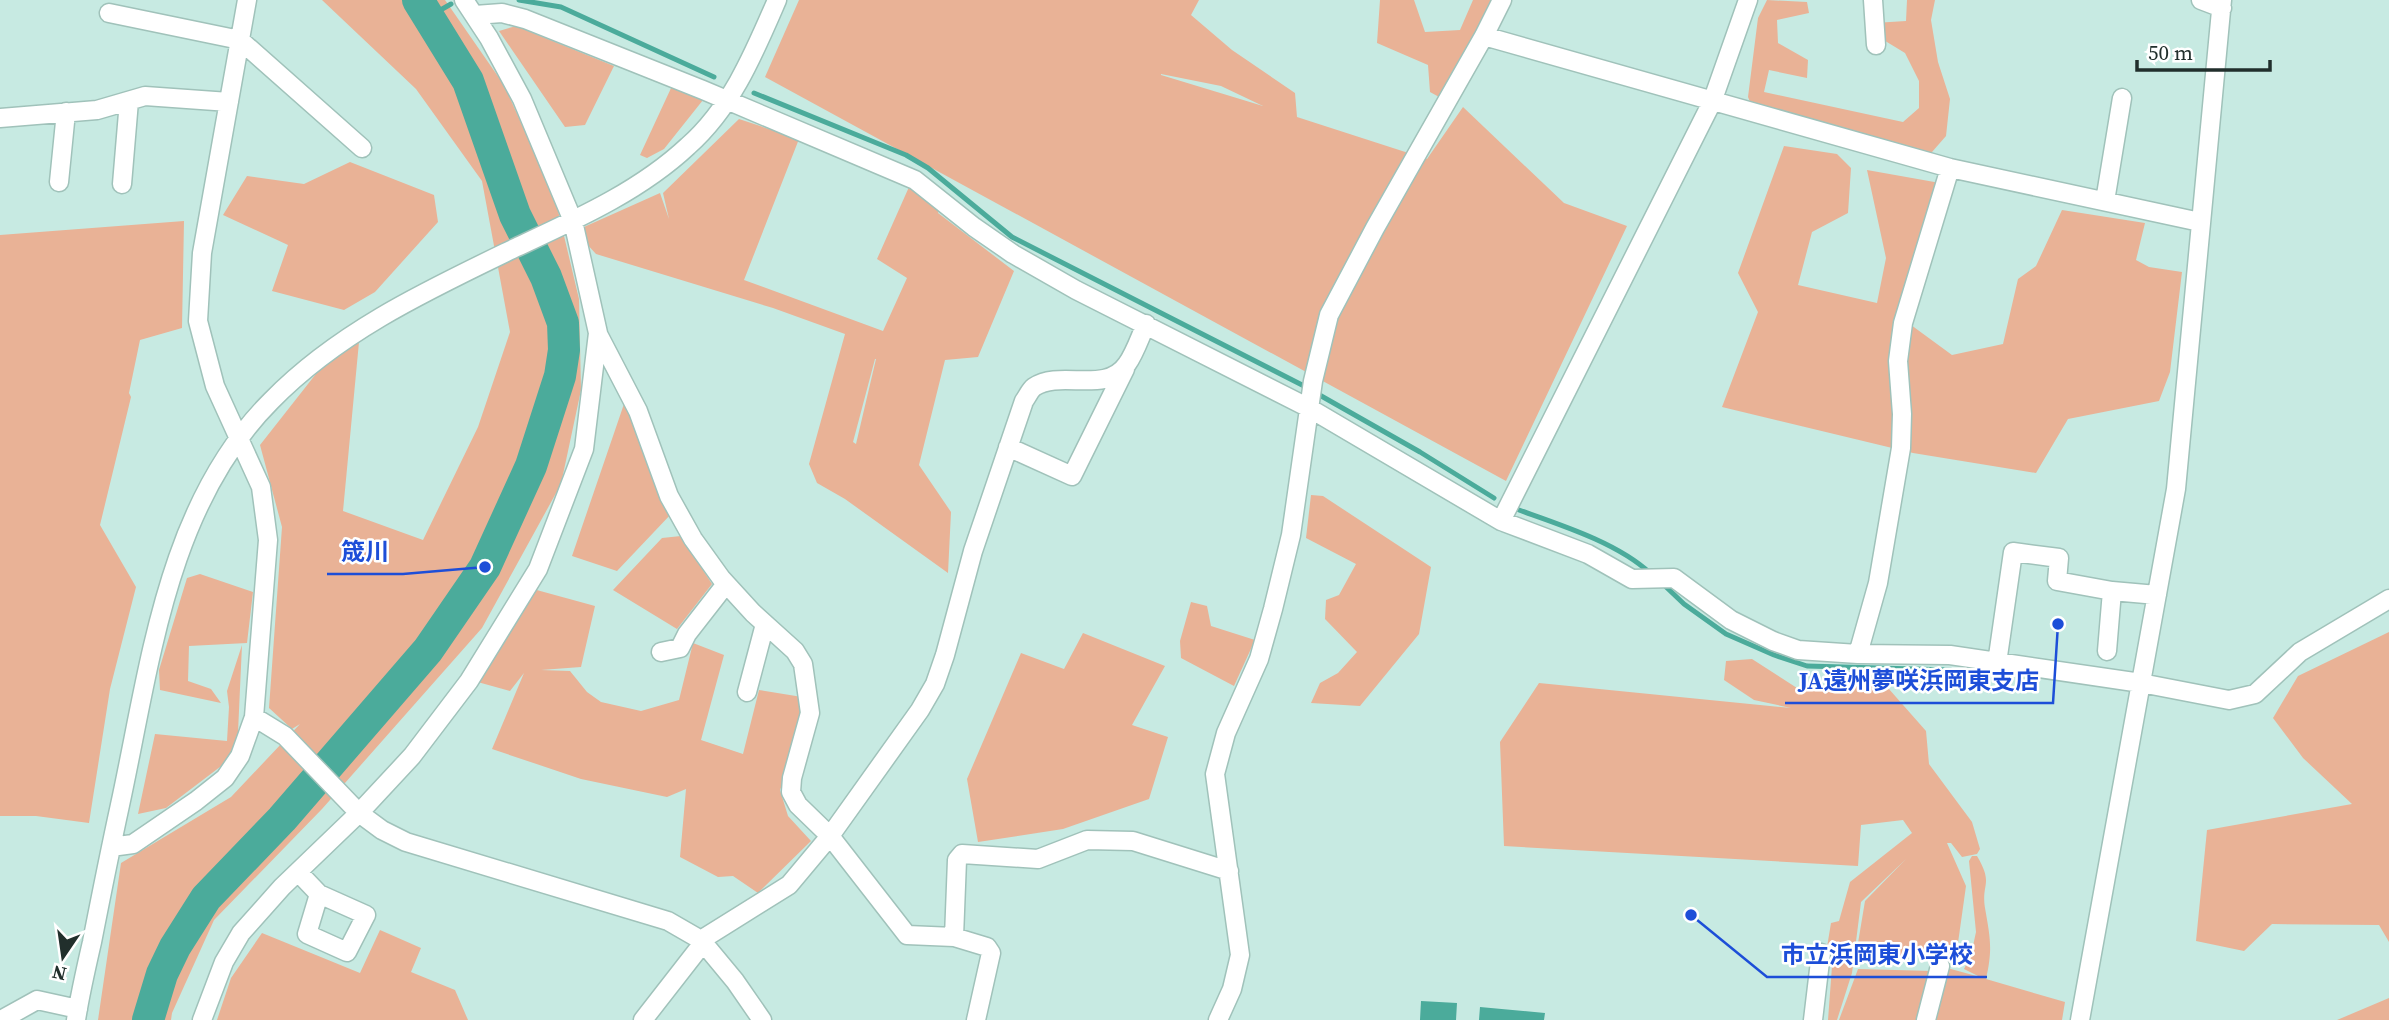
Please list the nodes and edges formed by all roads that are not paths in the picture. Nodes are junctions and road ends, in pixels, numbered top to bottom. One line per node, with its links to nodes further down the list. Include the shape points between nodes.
1 (247, 0): 11 (street)
2 (777, 0): 15 (street)
3 (1502, 0): 10 (street)
4 (1748, 0): 17 (street)
5 (1873, 0): 12 (street)
6 (2201, 0): 7 (street)
7 (2222, 4): 26 (street)
8 (470, 8): 15 (street, via 525,19); 25 (street, via 522,99)
9 (109, 13): 11 (street)
10 (1484, 36): 17 (street); 30 (street, via 1329,315)
11 (240, 40): 16 (street); 20 (street)
12 (1876, 45)
13 (2122, 98): 24 (street)
14 (129, 101): 16 (street, via 145,96); 18 (street); 23 (street)
15 (728, 101): 25 (street, via 690,145 650,177); 27 (street, via 915,180 1013,254)
16 (229, 102): 31 (street, via 202,253 198,321 215,386)
17 (1712, 102): 21 (street); 33 (street)
18 (66, 113): 19 (street); 22 (street)
19 (0, 118)
20 (362, 148)
21 (1950, 168): 24 (street); 41 (street, via 1903,323 1898,361 1901,448 1878,583)
22 (60, 183)
23 (122, 184)
24 (2105, 201): 26 (street)
25 (573, 221): 28 (street); 31 (street, via 477,267 337,344 269,402)
26 (2200, 222): 36 (street, via 2179,462)
27 (1146, 324): 29 (street); 30 (street, via 1225,367)
28 (598, 333): 34 (street, via 638,411 669,496); 46 (street, via 584,449 538,569 469,681 412,756)
29 (1126, 365): 32 (street, via 1105,379 1049,382 1033,388); 32 (street, via 1072,475)
30 (1311, 395): 33 (street); 49 (street, via 1291,535 1273,609 1215,774)
31 (239, 438): 45 (street, via 261,487 268,540); 48 (street, via 196,509 171,579)
32 (1008, 447): 47 (street, via 972,551 935,684)
33 (1501, 521): 41 (street, via 1588,554 1632,579 1674,578 1731,620 1773,641 1798,650)
34 (726, 584): 38 (street); 40 (street, via 680,648)
35 (2112, 591): 36 (street); 39 (street); 42 (street, via 2057,581 2059,558 2013,552)
36 (2157, 595): 43 (street)
37 (2389, 599): 43 (street, via 2300,653 2255,694 2229,700)
38 (765, 624): 44 (street); 47 (street, via 803,664 810,713 792,792 798,805)
39 (2107, 651)
40 (661, 652)
41 (1858, 654): 42 (street, via 1950,655)
42 (1997, 663): 43 (street)
43 (2141, 683): 65 (street)
44 (747, 692)
45 (254, 717): 46 (street, via 285,736); 48 (street, via 240,756 225,778 133,844)
46 (359, 813): 50 (street); 53 (street, via 407,842 668,921)
47 (830, 836): 52 (street, via 907,935); 53 (street, via 789,885)
48 (111, 847): 56 (street)
49 (1229, 871): 52 (street, via 1133,841 1087,840 1038,859 962,854 957,860); 62 (street, via 1240,955)
50 (298, 872): 51 (street); 58 (street, via 241,933 223,962)
51 (319, 894)
52 (954, 937): 61 (street, via 988,947 991,953)
53 (702, 941): 59 (street); 60 (street)
54 (1821, 953): 63 (street)
55 (1940, 965): 64 (street)
56 (77, 1014): 57 (street, via 37,1000)
57 (1, 1020)
58 (202, 1020)
59 (643, 1020)
60 (762, 1020)
61 (976, 1020)
62 (1218, 1020)
63 (1812, 1020)
64 (1926, 1020)
65 (2080, 1020)

